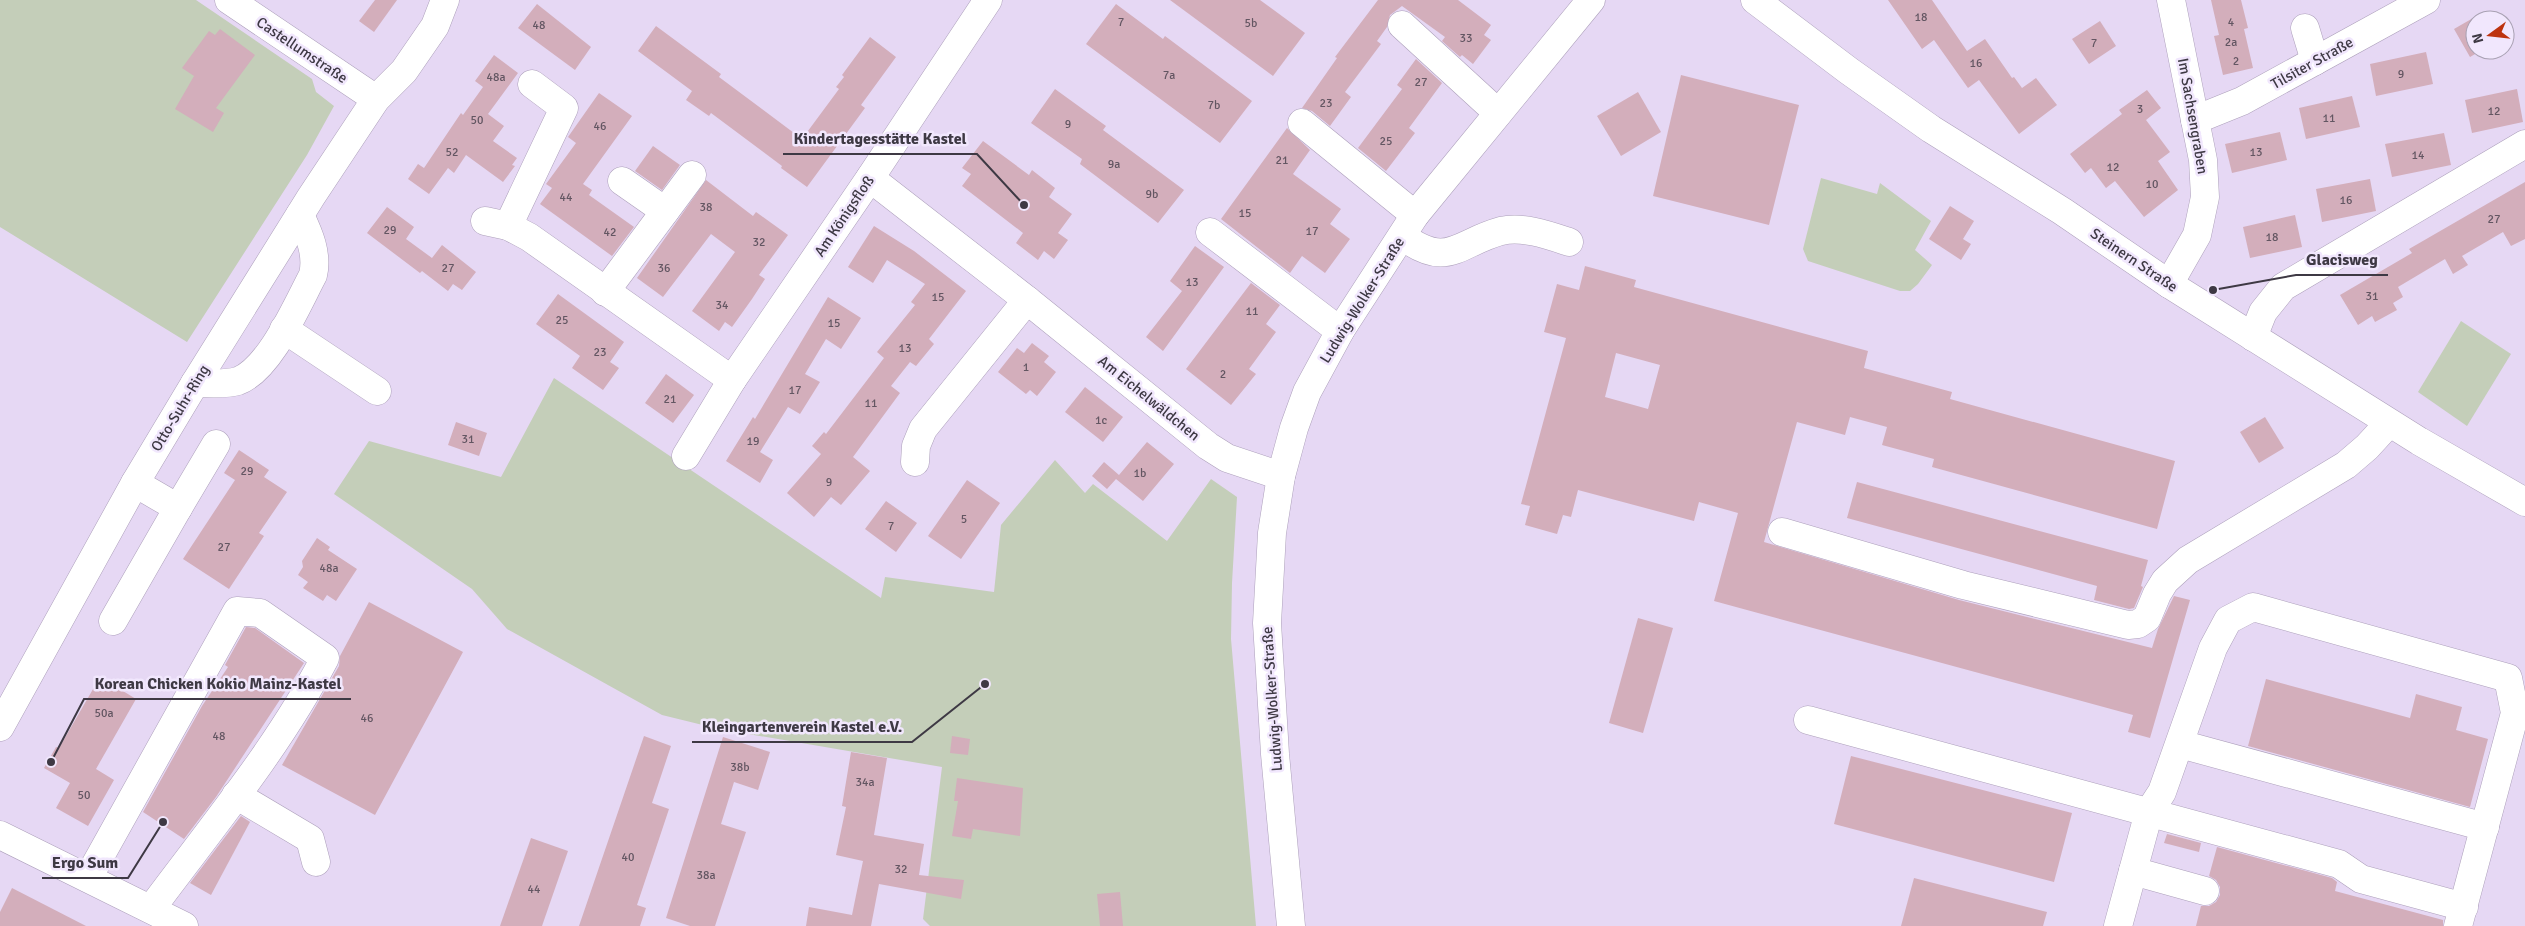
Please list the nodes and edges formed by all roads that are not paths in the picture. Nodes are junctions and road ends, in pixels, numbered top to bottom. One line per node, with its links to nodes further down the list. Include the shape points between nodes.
1 (229, 0): 13 (street, Castellumstraße)
2 (437, 0): 13 (street, Otto-Suhr-Ring, via 390,61)
3 (446, 0): 13 (street, Otto-Suhr-Ring, via 435,26 404,71)
4 (988, 0): 19 (street, Am Königsfloß)
5 (1591, 0): 14 (street, Ludwig-Wolker-Straße)
6 (1755, 0): 26 (street, Steinern Straße, via 1930,129 2062,211)
7 (2172, 0): 15 (street, Im Sachsengraben)
8 (2426, 0): 11 (street, Tilsiter Straße)
9 (1402, 25): 14 (street)
10 (2305, 28): 11 (street)
11 (2314, 61): 15 (street, Tilsiter Straße, via 2242,101)
12 (532, 84): 27 (street, via 564,108 496,223 529,237)
13 (376, 99): 22 (street, Otto-Suhr-Ring)
14 (1498, 113): 23 (street, Ludwig-Wolker-Straße)
15 (2195, 120): 26 (street, Im Sachsengraben, via 2205,179 2203,215 2190,250)
16 (1302, 123): 23 (street)
17 (2525, 144): 31 (street, via 2283,287 2263,312)
18 (692, 175): 21 (street)
19 (870, 178): 28 (street, Am Eichelwäldchen); 32 (street, Am Königsfloß)
20 (622, 181): 21 (street)
21 (665, 211): 27 (street)
22 (300, 215): 29 (street, via 310,236 315,266); 33 (street, Otto-Suhr-Ring)
23 (1408, 225): 25 (street, via 1419,249 1436,253 1455,250 1502,231 1542,233); 30 (street, Ludwig-Wolker-Straße)
24 (1210, 232): 30 (street)
25 (1569, 242)
26 (2169, 284): 31 (street, Steinern Straße)
27 (604, 292): 32 (street)
28 (1027, 300): 38 (street, via 923,429 916,446); 39 (street, Am Eichelwäldchen, via 1208,446 1227,458)
29 (284, 328): 33 (street, via 258,368 247,376 230,382); 34 (street)
30 (1340, 331): 39 (street, Ludwig-Wolker-Straße, via 1308,392)
31 (2253, 337): 35 (street, Steinern Straße)
32 (732, 380): 37 (street, Am Königsfloß)
33 (195, 383): 40 (street, Otto-Suhr-Ring)
34 (376, 391)
35 (2389, 423): 41 (street, Steinern Straße); 43 (street, via 2346,465 2188,560 2165,581 2147,618 2138,624 2128,625 1963,585)
36 (216, 444): 42 (street)
37 (686, 456)
38 (915, 462)
39 (1281, 476): 60 (street, Ludwig-Wolker-Straße, via 1272,533 1267,623)
40 (136, 484): 42 (street); 47 (street, Otto-Suhr-Ring)
41 (2525, 502)
42 (178, 508): 44 (street)
43 (1782, 532)
44 (113, 622)
45 (2520, 715): 48 (street, via 2508,678 2253,607 2228,620 2213,648); 51 (street)
46 (1808, 720): 50 (street)
47 (0, 726)
48 (2180, 744): 50 (street, via 2162,792); 51 (street)
49 (236, 795): 53 (street, via 310,839); 55 (street, via 307,692 325,658 260,612 237,610); 57 (street)
50 (2148, 812): 54 (street); 58 (street, via 2339,864 2360,879)
51 (2485, 827): 58 (street)
52 (0, 835): 55 (street)
53 (316, 862)
54 (2132, 871): 56 (street); 61 (street)
55 (88, 878): 57 (street)
56 (2205, 891)
57 (151, 910): 59 (street)
58 (2461, 916)
59 (184, 926)
60 (1291, 926)
61 (2118, 926)

